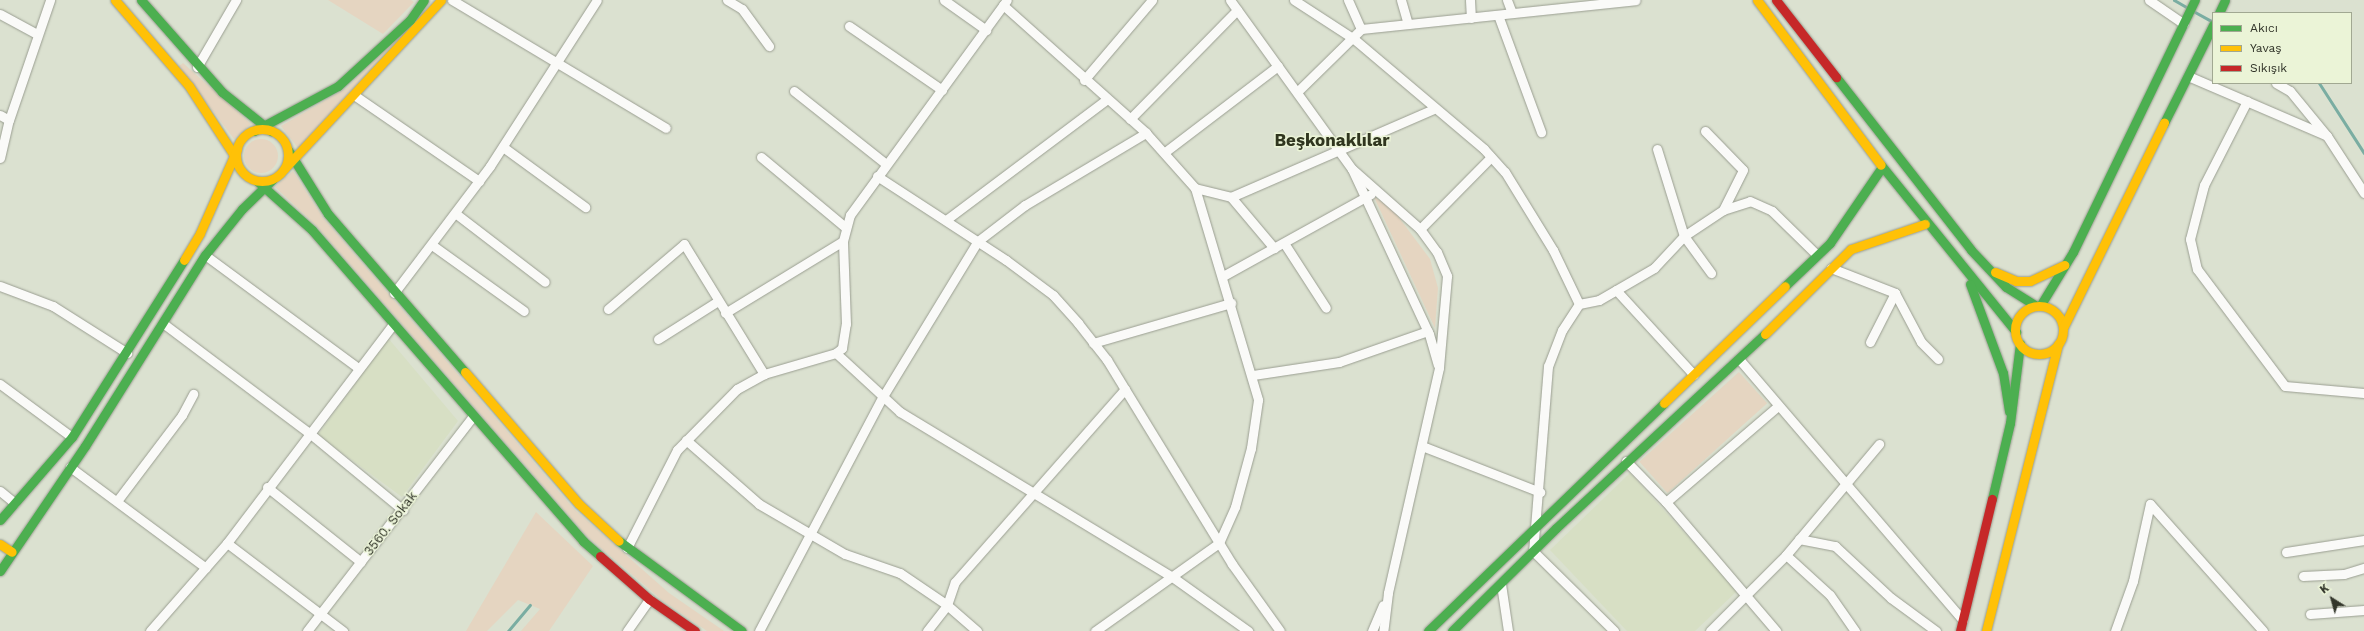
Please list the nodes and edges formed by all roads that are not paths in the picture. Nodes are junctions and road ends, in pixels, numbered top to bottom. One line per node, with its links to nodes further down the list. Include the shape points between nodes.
1 (50, 0): 38 (street)
2 (115, 0): 69 (main road, via 190,86)
3 (141, 0): 44 (main road)
4 (236, 0): 44 (street)
5 (424, 0): 58 (main road, via 410,20 338,86)
6 (441, 0): 51 (main road)
7 (452, 0): 42 (street)
8 (597, 0): 42 (street)
9 (727, 0): 41 (street, via 742,10)
10 (944, 0): 36 (street)
11 (1152, 0): 46 (street)
12 (1230, 0): 26 (street)
13 (1294, 0): 39 (street)
14 (1348, 0): 35 (street)
15 (1400, 0): 32 (street)
16 (1470, 0): 31 (street)
17 (1507, 0): 28 (street)
18 (1635, 0): 23 (street)
19 (1757, 0): 75 (main road)
20 (1776, 0): 105 (main road)
21 (2149, 0): 33 (street)
22 (2195, 0): 33 (main road)
23 (1625, 1): 28 (street)
24 (2225, 1): 27 (main road)
25 (1005, 2): 36 (street); 46 (street)
26 (1237, 10): 43 (street); 56 (street)
27 (2220, 12)
28 (1512, 13): 30 (street)
29 (0, 14): 38 (street)
30 (1498, 15): 31 (street); 61 (street)
31 (1471, 18): 32 (street)
32 (1408, 24): 35 (street)
33 (2184, 24): 103 (main road)
34 (849, 26): 48 (street)
35 (1361, 29): 39 (street)
36 (986, 30): 48 (street)
37 (2212, 30): 40 (main road)
38 (38, 34): 57 (street)
39 (1354, 39): 50 (street); 54 (street)
40 (2209, 44): 45 (main road)
41 (769, 46)
42 (559, 63): 59 (street); 64 (street)
43 (1278, 66): 50 (street); 68 (street)
44 (197, 67): 58 (main road)
45 (2188, 76): 53 (street); 124 (main road)
46 (1084, 80): 52 (street)
47 (2278, 84): 63 (street, via 2290,91)
48 (942, 90): 74 (street)
49 (794, 91): 74 (street)
50 (1297, 92): 67 (street)
51 (354, 95): 73 (main road); 81 (street)
52 (1107, 99): 56 (street); 91 (street)
53 (2247, 101): 63 (street); 143 (street, via 2204,185 2190,239 2197,269 2285,386)
54 (1433, 109): 67 (street); 71 (street)
55 (0, 115): 57 (street)
56 (1130, 119): 62 (street)
57 (9, 120): 72 (street)
58 (268, 128): 66 (main road, via 285,142); 69 (main road, via 254,131 243,138)
59 (666, 128)
60 (1706, 131): 89 (street, via 1743,170)
61 (1540, 132)
62 (1146, 133): 68 (street); 97 (street, via 1025,205)
63 (2327, 136): 85 (street)
64 (503, 147): 81 (street); 88 (street)
65 (1657, 148): 95 (street)
66 (288, 150): 73 (main road); 76 (main road)
67 (1340, 150): 77 (street); 86 (street)
68 (1166, 152): 83 (street)
69 (236, 154): 80 (main road, via 242,173); 132 (main road, via 200,233)
70 (761, 157): 93 (street)
71 (1491, 157): 94 (street); 116 (street, via 1505,172 1553,250)
72 (0, 158)
73 (294, 160): 76 (main road); 112 (main road, via 328,214)
74 (886, 164): 78 (street)
75 (1882, 167): 92 (main road); 101 (main road, via 1830,243)
76 (285, 168): 79 (main road)
77 (1352, 169): 84 (street); 87 (street)
78 (878, 176): 91 (street); 93 (street)
79 (273, 179): 80 (main road); 82 (main road)
80 (257, 181): 82 (main road)
81 (479, 181): 90 (street)
82 (265, 187): 102 (main road, via 242,209); 123 (main road, via 312,230)
83 (1195, 188): 86 (street); 108 (street)
84 (1377, 190): 87 (street); 94 (street)
85 (2364, 193)
86 (1231, 197): 100 (street)
87 (1366, 197): 98 (street); 125 (street)
88 (585, 206)
89 (1723, 210): 95 (street); 101 (street, via 1750,201 1772,211)
90 (455, 213): 99 (street); 109 (street)
91 (946, 220): 97 (street)
92 (1925, 224): 104 (main road, via 1851,249); 106 (main road)
93 (845, 226): 96 (street)
94 (1420, 230): 137 (street, via 1437,252 1447,276)
95 (1684, 236): 107 (street); 111 (street, via 1654,268)
96 (843, 241): 121 (street); 133 (street, via 845,340)
97 (978, 241): 129 (street, via 1052,295); 145 (street)
98 (1284, 243): 100 (street); 118 (street)
99 (432, 245): 112 (street); 120 (street)
100 (1274, 248): 108 (street)
101 (1817, 255): 140 (main road)
102 (205, 256): 122 (main road); 136 (street)
103 (2064, 264): 105 (main road, via 2030,281 2016,281); 117 (main road)
104 (1831, 268): 113 (street); 134 (main road)
105 (1988, 269): 117 (main road, via 2006,286)
106 (1965, 272): 126 (main road); 148 (main road, via 2003,373)
107 (1711, 274)
108 (1223, 276): 115 (street)
109 (545, 282)
110 (0, 286): 132 (street, via 53,306)
111 (1616, 290): 116 (street, via 1599,300); 140 (street)
112 (394, 293): 173 (main road, via 579,504)
113 (1895, 293): 128 (street); 135 (street, via 1921,342)
114 (718, 301): 119 (street, via 684,244); 121 (street); 127 (street)
115 (1231, 303): 129 (street); 139 (street)
116 (1579, 304): 160 (street, via 1562,330 1548,366)
117 (2038, 306): 124 (main road, via 2057,314); 126 (main road, via 2023,312)
118 (1326, 308)
119 (608, 309)
120 (524, 311)
121 (725, 313): 138 (street)
122 (164, 324): 149 (street); 155 (main road)
123 (393, 324): 136 (street); 147 (main road)
124 (2063, 328): 131 (main road)
125 (1428, 331): 137 (street); 139 (street, via 1339,362)
126 (2016, 332): 130 (main road)
127 (658, 339)
128 (1870, 342)
129 (1093, 343): 142 (street)
130 (2020, 344): 131 (main road, via 2039,354); 148 (main road)
131 (2058, 344): 216 (main road)
132 (127, 353): 150 (main road)
133 (836, 353): 138 (street); 145 (street)
134 (1739, 359): 146 (street); 154 (main road)
135 (1938, 359)
136 (358, 368): 149 (street)
137 (1439, 368): 153 (street)
138 (764, 374): 151 (street, via 738,389)
139 (1253, 375): 171 (street, via 1258,400 1251,448 1235,507)
140 (1694, 375): 166 (main road)
141 (0, 384): 150 (street)
142 (1125, 389): 159 (street); 171 (street)
143 (2364, 393)
144 (193, 394): 161 (street, via 182,415)
145 (882, 398): 159 (street); 167 (street)
146 (1778, 406): 156 (street); 162 (street)
147 (473, 416): 164 (street, 3560. Sokak); 187 (main road, via 583,541)
148 (2010, 423): 192 (main road)
149 (308, 432): 157 (street); 164 (street)
150 (72, 437): 163 (main road)
151 (686, 440): 167 (street, via 759,504); 173 (street)
152 (1879, 444): 156 (street)
153 (1422, 446): 160 (street); 185 (street)
154 (1626, 461): 162 (street); 174 (main road)
155 (70, 467): 161 (street); 175 (main road)
156 (1847, 486): 168 (street); 192 (street)
157 (266, 487): 170 (street); 178 (street)
158 (0, 491): 163 (street)
159 (1034, 492): 182 (street); 188 (street, via 955,582)
160 (1540, 492): 166 (street)
161 (117, 501): 179 (street)
162 (1666, 502): 186 (street)
163 (15, 503): 165 (main road)
164 (403, 510): 178 (street, 3560. Sokak)
165 (0, 520)
166 (1537, 526): 174 (street); 207 (main road)
167 (810, 536): 188 (street, via 845,554 900,573); 199 (street)
168 (1799, 539): 177 (street); 214 (street, via 1835,546 1891,598)
169 (2364, 540): 176 (street)
170 (227, 543): 179 (street); 190 (street)
171 (1219, 543): 182 (street); 204 (street)
172 (0, 544): 175 (main road)
173 (627, 548): 198 (main road)
174 (1533, 551): 184 (main road); 210 (street)
175 (12, 552): 181 (main road)
176 (2286, 552)
177 (1786, 555): 186 (street); 213 (street, via 1830,595)
178 (361, 562): 190 (street, 3560. Sokak)
179 (206, 568): 193 (street)
180 (2364, 568): 183 (street, via 2344,574)
181 (0, 571)
182 (1171, 576): 202 (street); 203 (street)
183 (2303, 576)
184 (1501, 584): 208 (main road); 209 (street)
185 (1388, 593): 205 (street); 206 (street)
186 (1748, 596): 211 (street); 212 (street)
187 (649, 599): 196 (street); 197 (main road)
188 (947, 604): 200 (street); 201 (street)
189 (2364, 610): 191 (street)
190 (320, 614): 194 (street, 3560. Sokak); 195 (street)
191 (2310, 614)
192 (1963, 620): 215 (main road)
193 (150, 631)
194 (307, 631)
195 (343, 631)
196 (627, 631)
197 (694, 631)
198 (742, 631)
199 (759, 631)
200 (926, 631)
201 (977, 631)
202 (1095, 631)
203 (1248, 631)
204 (1280, 631)
205 (1372, 631)
206 (1383, 631)
207 (1428, 631)
208 (1452, 631)
209 (1508, 631)
210 (1614, 631)
211 (1710, 631)
212 (1776, 631)
213 (1855, 631)
214 (1936, 631)
215 (1960, 631)
216 (1986, 631)
217 (2115, 631): 218 (street, via 2133,581 2150,504)
218 (2263, 631)

